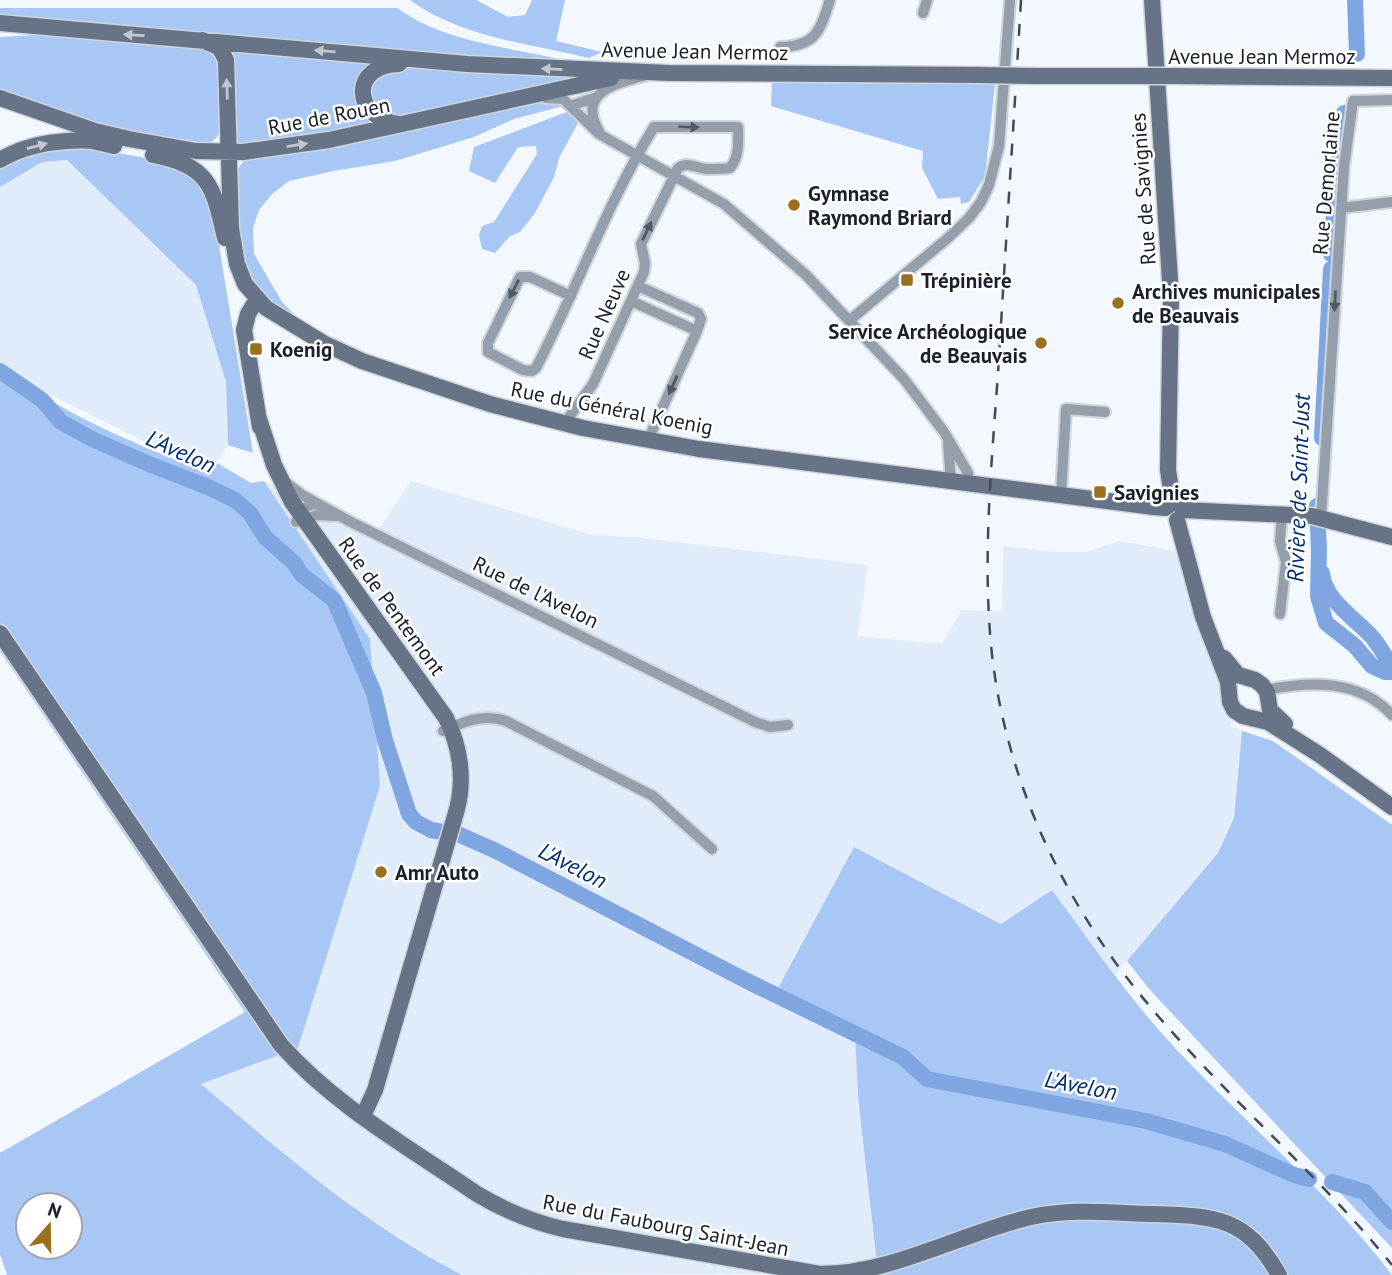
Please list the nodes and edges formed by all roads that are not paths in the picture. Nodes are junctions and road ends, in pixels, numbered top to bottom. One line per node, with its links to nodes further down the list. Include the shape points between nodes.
1 (830, 0): 10 (street, via 815,36 799,45)
2 (927, 0): 5 (street)
3 (1010, 0): 37 (street, via 999,146 985,194 956,232)
4 (1152, 0): 49 (main road, Rue de Savignies, via 1171,296 1168,474)
5 (923, 13)
6 (0, 23): 7 (main road, Avenue Jean Mermoz)
7 (100, 32): 8 (main road); 9 (main road, Avenue Jean Mermoz, one-way to 7)
8 (0, 33)
9 (202, 40): 11 (main road, Avenue Jean Mermoz, one-way to 9); 24 (main road, one-way to 9, via 225,57 219,47)
10 (780, 47)
11 (436, 62): 12 (main road, Avenue Jean Mermoz, one-way to 11); 20 (main road, via 386,65 376,68 367,79 363,95 369,110 382,120)
12 (669, 73): 13 (main road, Rue de Rouen); 14 (main road, Avenue Jean Mermoz, bridge)
13 (650, 75): 15 (street, via 611,85); 17 (main road, Rue de Rouen, via 603,79)
14 (1392, 78)
15 (597, 97): 19 (street); 21 (street, via 593,116)
16 (0, 99): 22 (main road); 23 (main road, Rue de Rouen, via 108,134)
17 (505, 100): 19 (street, via 557,97); 20 (main road, Rue de Rouen)
18 (1392, 100): 31 (street, Rue Demorlaine, via 1353,100)
19 (570, 106): 21 (street)
20 (400, 124): 24 (main road, Rue de Rouen, one-way to 20, via 301,145)
21 (606, 138): 25 (street)
22 (82, 140): 23 (main road); 26 (main road, one-way to 22, via 38,145); 28 (main road, via 176,160)
23 (196, 151): 24 (main road, Rue de Rouen)
24 (229, 152): 27 (main road)
25 (637, 155): 29 (street); 29 (street, one-way to 29, via 656,126 738,127 738,149 731,167 682,165); 34 (street)
26 (0, 160)
27 (230, 173): 28 (main road, via 218,179); 32 (main road, via 233,248)
28 (202, 176): 32 (main road, via 214,194 230,257)
29 (674, 176): 33 (street, Rue Neuve, one-way to 29, via 646,267 641,244); 37 (street, via 731,209)
30 (1392, 202): 31 (street)
31 (1341, 208): 51 (street, Rue Demorlaine, one-way to 51, via 1326,456)
32 (242, 278): 36 (main road)
33 (638, 286): 35 (street, Rue Neuve); 38 (street, via 698,313)
34 (571, 296): 34 (street, one-way to 34, via 520,277 488,343 488,352 523,370 534,370)
35 (631, 301): 38 (street); 41 (street, Rue Neuve, via 593,384)
36 (262, 303): 40 (main road, Rue de Pentemont, via 247,344); 41 (main road, Rue du Général Koenig, via 316,340 362,361 509,411)
37 (850, 320): 42 (street, via 904,379)
38 (697, 331): 43 (street, one-way to 43)
39 (1105, 412): 47 (street, via 1066,409)
40 (259, 419): 44 (main road, Rue de Pentemont); 52 (main road, Rue de Pentemont, via 269,476)
41 (565, 424): 43 (main road, Rue du Général Koenig)
42 (946, 437): 45 (street); 46 (street, via 968,473)
43 (648, 440): 45 (main road, Rue du Général Koenig)
44 (277, 472): 48 (street, Rue de l'Avelon, via 293,489); 52 (main road, Rue de Pentemont)
45 (951, 481): 46 (main road, Rue du Général Koenig)
46 (969, 484): 47 (main road, Rue du Général Koenig)
47 (1061, 495): 49 (main road, Rue du Général Koenig)
48 (320, 505): 52 (street, via 309,505); 53 (street, Rue de l'Avelon)
49 (1175, 510): 50 (main road, Rue du Général Koenig); 57 (main road, Rue de Savignies)
50 (1282, 514): 51 (main road, Rue du Général Koenig); 55 (street, via 1280,541 1286,562)
51 (1317, 517): 54 (main road, Rue du Général Koenig)
52 (299, 519): 53 (street, via 323,514); 64 (main road, Rue de Pentemont)
53 (351, 522): 63 (street, Rue de l'Avelon, via 755,722 770,727)
54 (1392, 537)
55 (1280, 614)
56 (0, 633): 68 (main road, Rue du Faubourg Saint-Jean, via 258,1014 302,1068)
57 (1209, 635): 58 (main road, via 1235,673); 59 (main road)
58 (1249, 679): 59 (main road, via 1237,683); 60 (main road, via 1259,682)
59 (1230, 696): 62 (main road, via 1235,712)
60 (1266, 696): 61 (street, via 1304,684 1342,687 1370,698); 62 (main road, via 1259,713); 65 (main road, via 1272,713)
61 (1392, 715)
62 (1249, 717): 65 (main road, via 1268,722)
63 (789, 725)
64 (447, 730): 67 (street, via 486,718 512,724 653,796); 68 (main road, Rue de Pentemont, via 455,787 451,824 375,1090)
65 (1320, 755): 66 (main road)
66 (1392, 807)
67 (712, 849)
68 (363, 1116): 69 (main road, Rue du Faubourg Saint-Jean, via 477,1194 529,1220 805,1273 836,1274 873,1267 1036,1216 1073,1211 1129,1213 1231,1232)
69 (1279, 1275)

